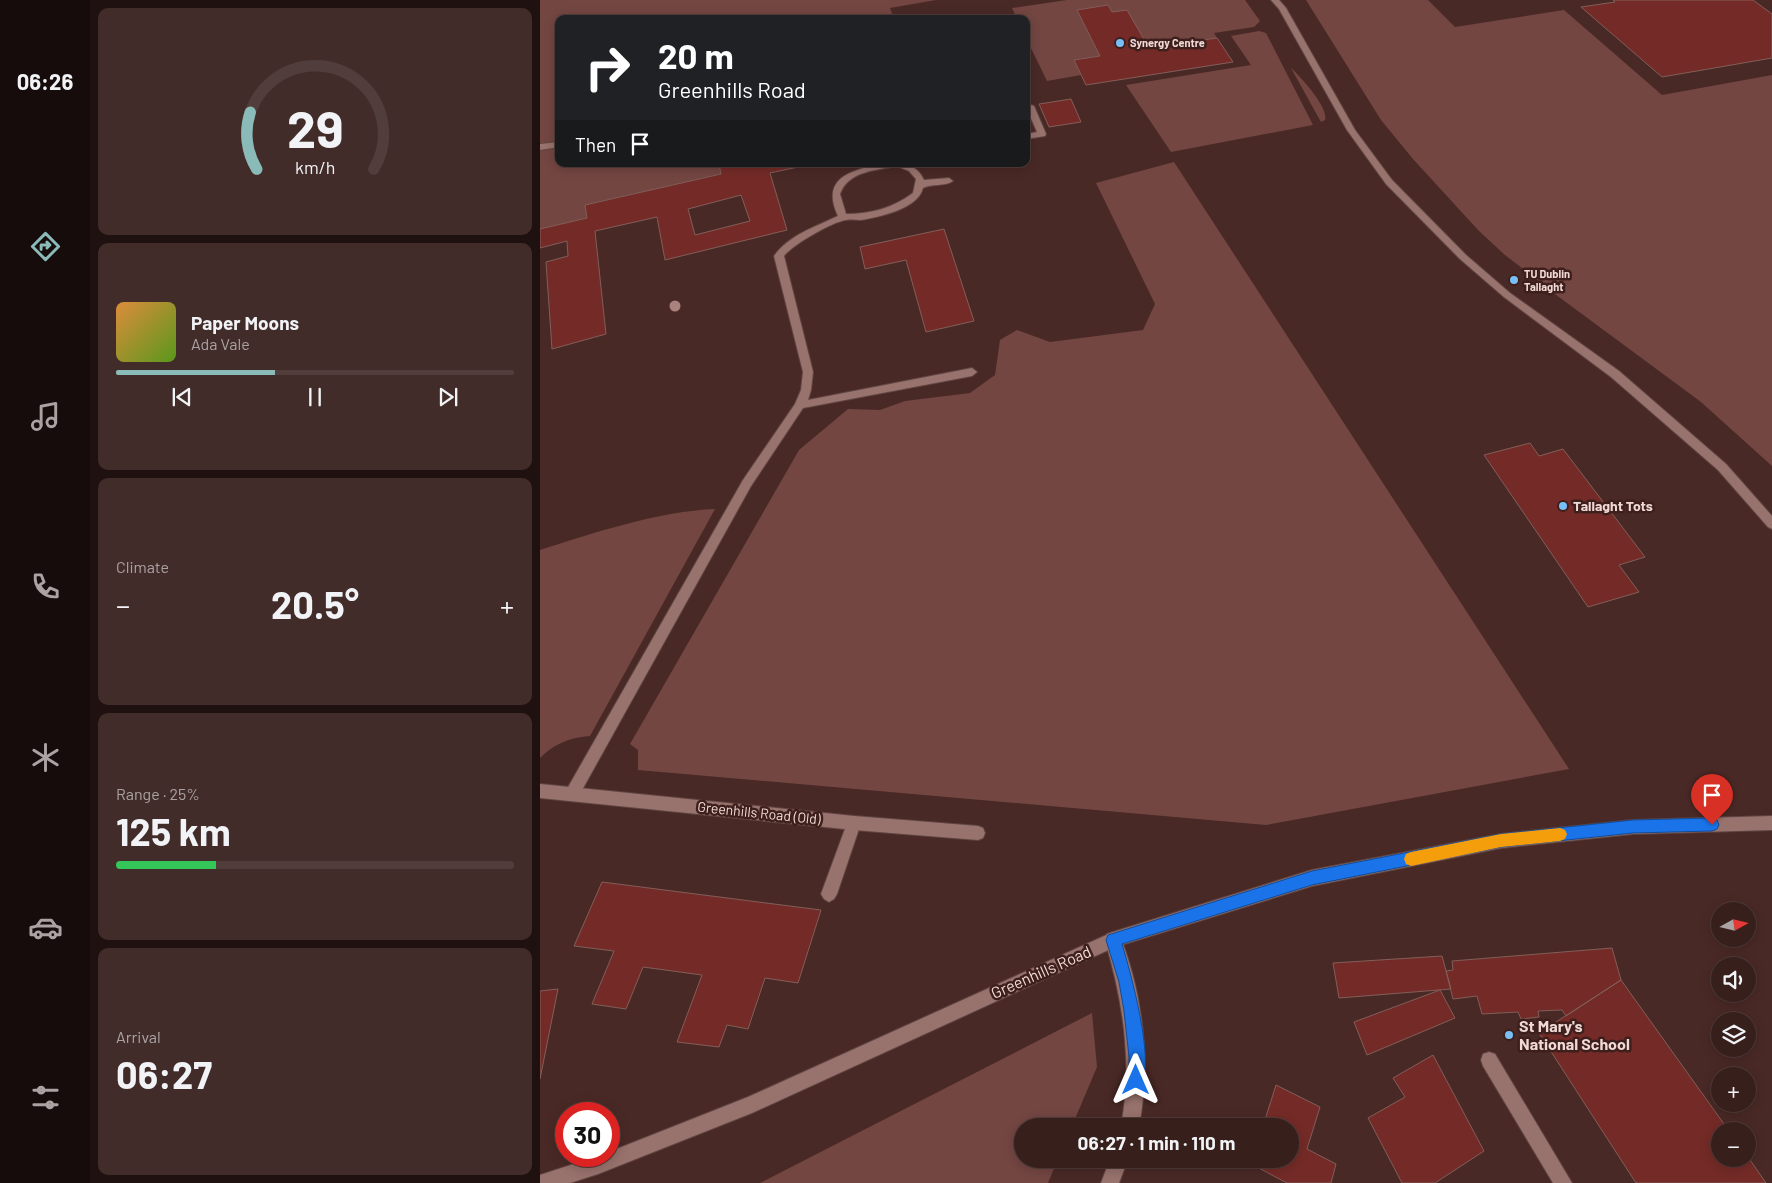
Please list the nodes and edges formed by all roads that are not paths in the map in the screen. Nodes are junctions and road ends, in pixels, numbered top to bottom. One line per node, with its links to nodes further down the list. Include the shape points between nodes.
1 (1275, 0): 13 (main road, via 1351,130 1389,182 1463,257 1507,295 1615,374 1722,467)
2 (1030, 106): 3 (main road, via 1042,134)
3 (1030, 136)
4 (555, 145): 5 (main road)
5 (540, 147)
6 (882, 167): 10 (main road, via 860,171 840,184 836,193)
7 (905, 167): 9 (main road, via 920,179)
8 (949, 181): 9 (main road, via 927,182)
9 (918, 187): 10 (main road, via 917,194 903,205 882,213)
10 (843, 216): 12 (main road, via 796,239 779,256 808,372)
11 (972, 372): 12 (main road)
12 (800, 405): 15 (main road, via 747,483)
13 (1772, 524)
14 (540, 791): 15 (main road, Greenhills Road (Old))
15 (572, 794): 16 (main road, Greenhills Road (Old))
16 (854, 823): 18 (main road, Greenhills Road (Old)); 19 (main road)
17 (1772, 823): 20 (main road, Greenhills Road, via 1633,827 1501,841 1312,878)
18 (978, 833)
19 (830, 894)
20 (1113, 940): 22 (main road, via 1132,1011 1137,1057 1136,1103); 24 (main road, Greenhills Road, via 752,1104 598,1165)
21 (1489, 1060): 26 (main road)
22 (1132, 1118)
23 (1116, 1168): 25 (main road)
24 (543, 1183)
25 (1110, 1183)
26 (1563, 1183)

